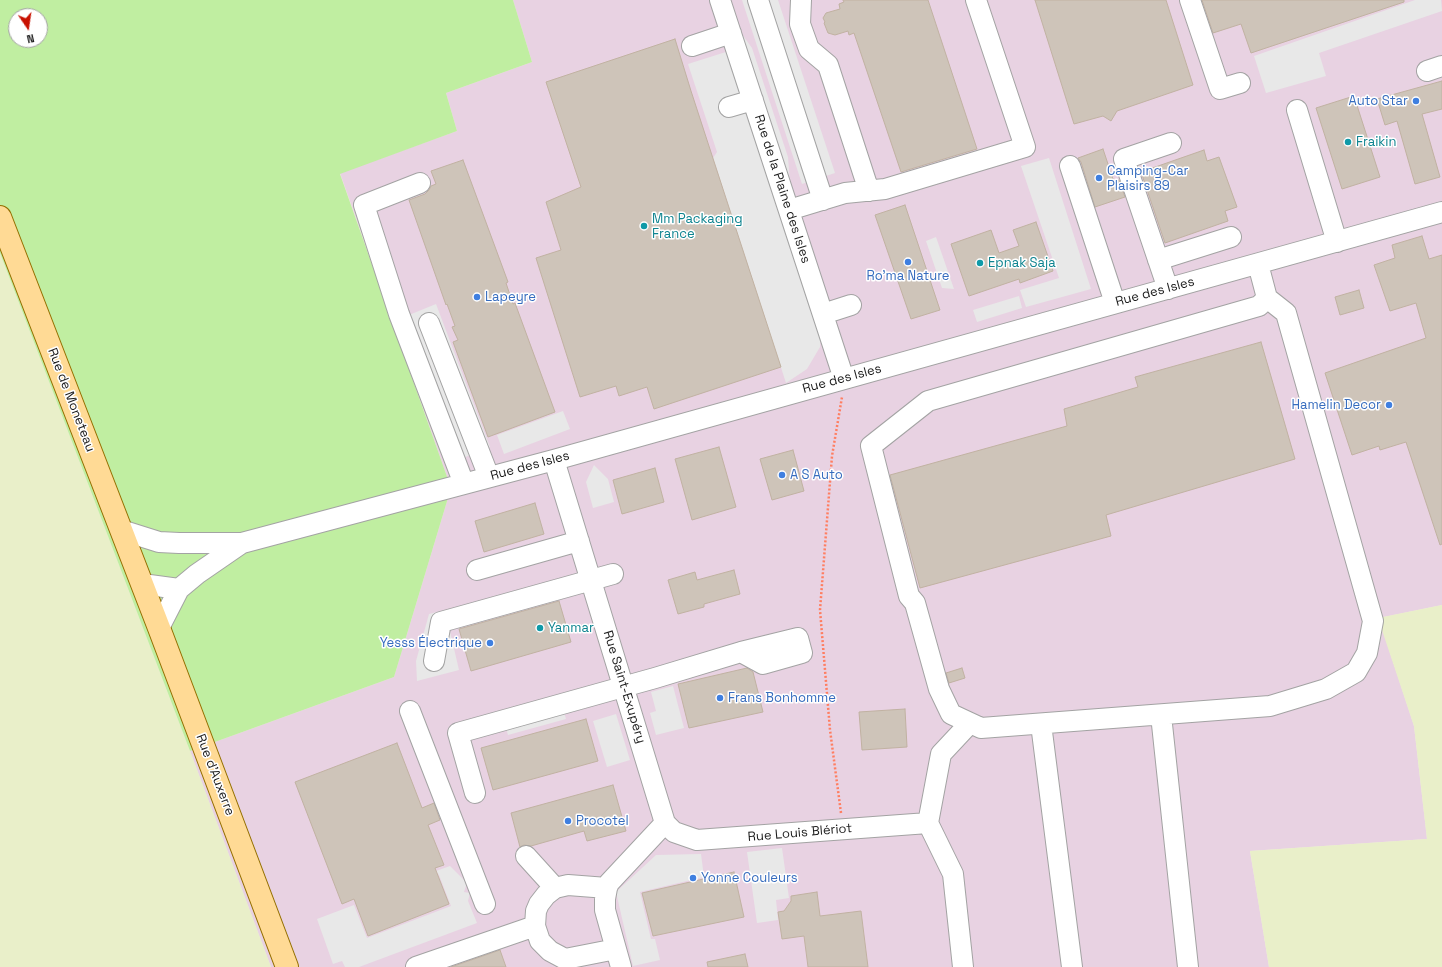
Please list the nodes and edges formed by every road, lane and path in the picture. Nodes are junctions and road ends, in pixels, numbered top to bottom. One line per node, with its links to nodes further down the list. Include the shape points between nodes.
1 (720, 0): 6 (street, Rue de la Plaine des Isles)
2 (758, 0): 16 (street)
3 (801, 0): 15 (street, via 800,24 809,49 828,65)
4 (976, 0): 15 (street, via 1025,147 885,190)
5 (1190, 0): 8 (street, via 1220,90)
6 (731, 34): 7 (street); 9 (street, Rue de la Plaine des Isles)
7 (692, 46)
8 (1240, 83)
9 (753, 100): 10 (street); 17 (street, Rue de la Plaine des Isles)
10 (729, 107)
11 (1297, 110): 21 (street)
12 (1171, 143): 22 (street, via 1124,159)
13 (1070, 166): 26 (street)
14 (420, 183): 33 (street, via 364,205 399,314)
15 (869, 191): 16 (street, via 846,193)
16 (823, 200): 17 (street)
17 (789, 210): 28 (street, Rue de la Plaine des Isles)
18 (1442, 212): 21 (street, Rue des Isles)
19 (0, 217): 34 (main road, Rue de Moneteau)
20 (1231, 237): 22 (street)
21 (1337, 242): 23 (street, Rue des Isles)
22 (1158, 260): 24 (street)
23 (1258, 264): 24 (street, Rue des Isles); 25 (street)
24 (1168, 289): 26 (street, Rue des Isles)
25 (1267, 298): 49 (street, via 1286,313 1373,621 1367,653 1356,672 1326,689 1270,706); 50 (street, via 1259,306 928,401 871,446 909,596 915,603 939,689 951,714)
26 (1115, 303): 30 (street, Rue des Isles, via 1090,302)
27 (851, 305): 28 (street)
28 (823, 314): 30 (street, Rue de la Plaine des Isles)
29 (429, 324): 32 (street)
30 (844, 379): 31 (street, Rue des Isles); 55 (path, via 832,456 820,610 830,730)
31 (554, 460): 32 (street, Rue des Isles); 35 (street, Rue Saint-Exupéry)
32 (489, 477): 33 (street, Rue des Isles)
33 (464, 484): 37 (street, Rue des Isles)
34 (121, 530): 36 (street, Rue des Isles); 38 (main road, Rue de Moneteau)
35 (579, 541): 39 (street); 41 (street, Rue Saint-Exupéry)
36 (159, 542): 37 (street, Rue des Isles); 38 (street)
37 (242, 543): 43 (street, Rue des Isles)
38 (133, 562): 42 (main road, Rue de Moneteau)
39 (477, 570)
40 (613, 574): 41 (street)
41 (591, 580): 46 (street, via 441,622); 47 (street, Rue Saint-Exupéry)
42 (142, 584): 43 (street); 44 (main road, Rue d'Auxerre)
43 (179, 589): 44 (street, Rue des Isles)
44 (159, 628): 63 (main road, Rue d'Auxerre)
45 (741, 652): 47 (street)
46 (434, 661)
47 (623, 686): 52 (street, via 458,733); 54 (street, Rue Saint-Exupéry)
48 (410, 711): 59 (street)
49 (1161, 715): 51 (street); 67 (street)
50 (970, 723): 51 (street, via 981,728); 53 (street, via 941,754)
51 (1041, 724): 66 (street)
52 (475, 793)
53 (928, 823): 55 (street, Rue Louis Blériot); 65 (street, via 953,874)
54 (670, 828): 55 (street, Rue Louis Blériot, via 698,840); 58 (street, via 610,883)
55 (844, 830)
56 (526, 856): 57 (street)
57 (555, 888): 58 (street, via 568,885); 60 (street, via 539,904)
58 (600, 888): 61 (street, via 605,899)
59 (485, 904)
60 (534, 926): 62 (street); 64 (street)
61 (611, 956): 62 (street)
62 (547, 959)
63 (288, 967)
64 (416, 967)
65 (963, 967)
66 (1072, 967)
67 (1188, 967)

